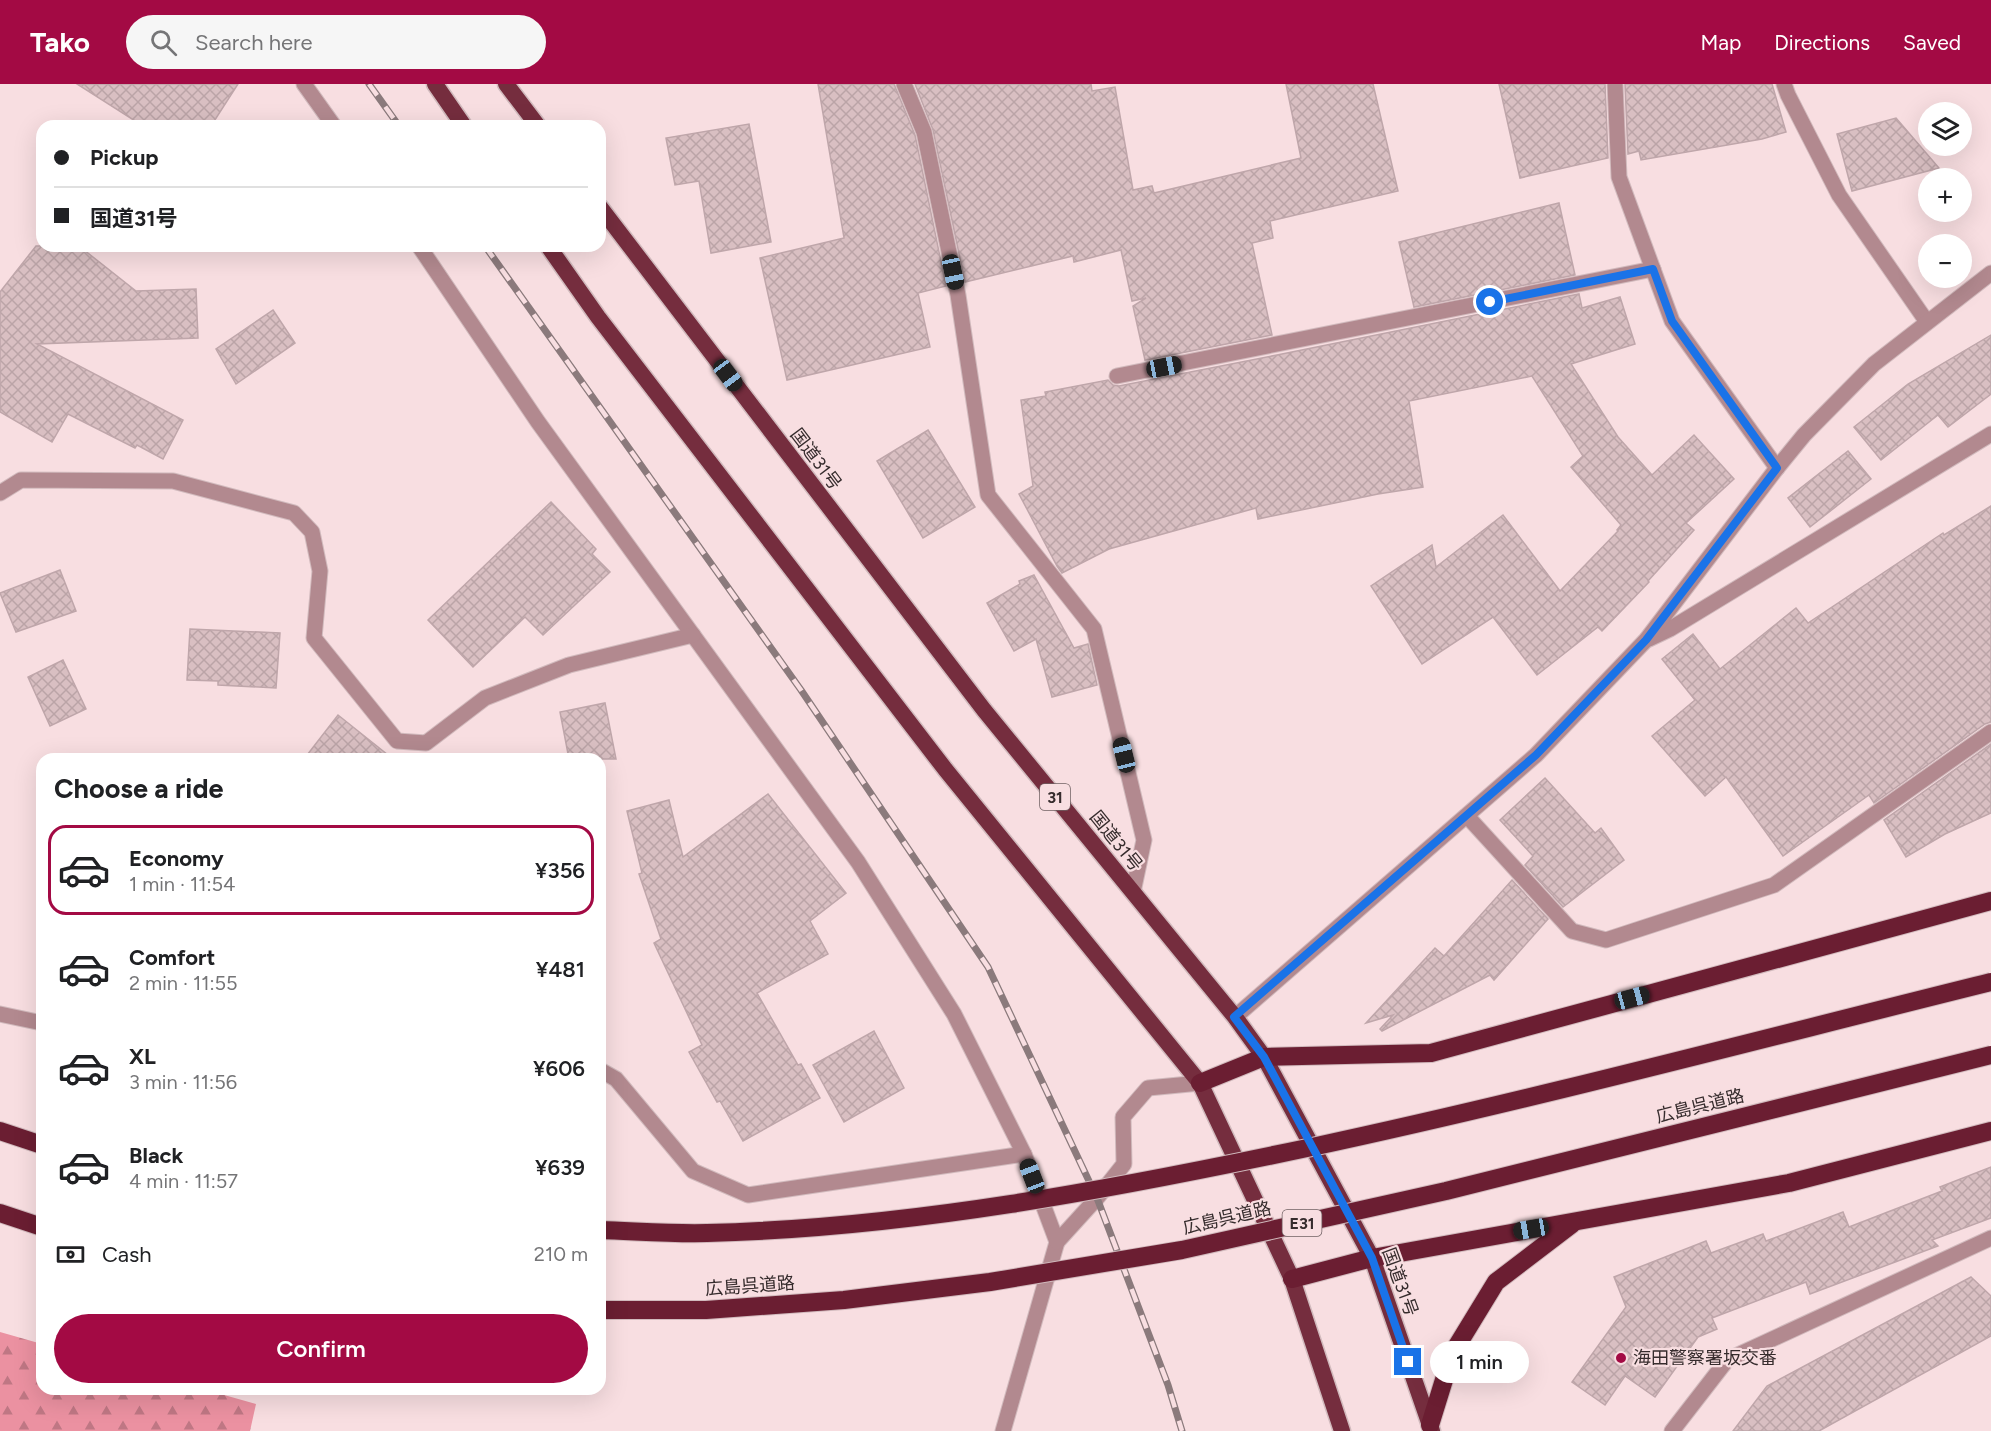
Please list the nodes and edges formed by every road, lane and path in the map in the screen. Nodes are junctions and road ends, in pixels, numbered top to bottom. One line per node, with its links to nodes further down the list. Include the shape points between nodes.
1 (304, 84): 7 (street)
2 (435, 84): 8 (highway)
3 (904, 84): 24 (street, via 924,132 958,295 988,495 1094,629 1144,840)
4 (1615, 84): 13 (street, via 1619,177)
5 (1784, 84): 15 (street, via 1839,195)
6 (509, 85): 9 (highway)
7 (330, 120)
8 (460, 120)
9 (534, 120)
10 (606, 215): 24 (highway, 国道31号 / 31, via 984,710)
11 (423, 252): 20 (street, via 538,422)
12 (552, 252): 33 (highway, via 945,769)
13 (1653, 269): 16 (street); 18 (street, via 1672,321)
14 (1991, 273): 15 (street)
15 (1927, 322): 18 (street, via 1874,364)
16 (1117, 376)
17 (1991, 434): 21 (street, via 1671,629)
18 (1777, 468): 21 (street)
19 (0, 493): 20 (street, via 21,480 173,481 294,513 312,532 320,571 314,638 397,741 426,743 485,698 569,665)
20 (693, 635): 37 (street, via 871,882 954,1014)
21 (1646, 640): 23 (street, via 1536,755)
22 (1991, 732): 23 (street, via 1774,885 1605,940 1572,931)
23 (1467, 816): 28 (street)
24 (1132, 892): 28 (highway, 国道31号 / 31)
25 (1991, 901): 31 (highway, via 1431,1053)
26 (1991, 982): 41 (highway, bridge, via 1431,1121 1172,1177 981,1210 840,1225 705,1233)
27 (0, 1014): 29 (street)
28 (1234, 1017): 31 (highway, 国道31号 / 31)
29 (36, 1022)
30 (1991, 1055): 46 (highway, 広島呉道路 / E31, bridge, via 1446,1191 1182,1250 990,1282 844,1300 706,1310)
31 (1264, 1057): 33 (highway); 44 (highway, 国道31号 / 31)
32 (606, 1073): 37 (street, via 616,1079 693,1170 748,1196)
33 (1200, 1083): 43 (street, via 1148,1088 1123,1117 1124,1164); 45 (highway)
34 (0, 1131): 36 (highway)
35 (1991, 1131): 39 (highway, via 1789,1183)
36 (36, 1142)
37 (1024, 1154): 43 (street)
38 (0, 1213): 40 (highway)
39 (1576, 1221): 44 (highway); 47 (highway, via 1496,1282 1452,1354)
40 (36, 1225)
41 (606, 1230)
42 (1991, 1238): 50 (street, via 1727,1360)
43 (1057, 1242): 48 (street)
44 (1372, 1258): 45 (highway); 47 (highway, 国道31号 / 31)
45 (1292, 1279): 49 (highway)
46 (606, 1310)
47 (1431, 1428)
48 (1003, 1431)
49 (1342, 1431)
50 (1672, 1431)

